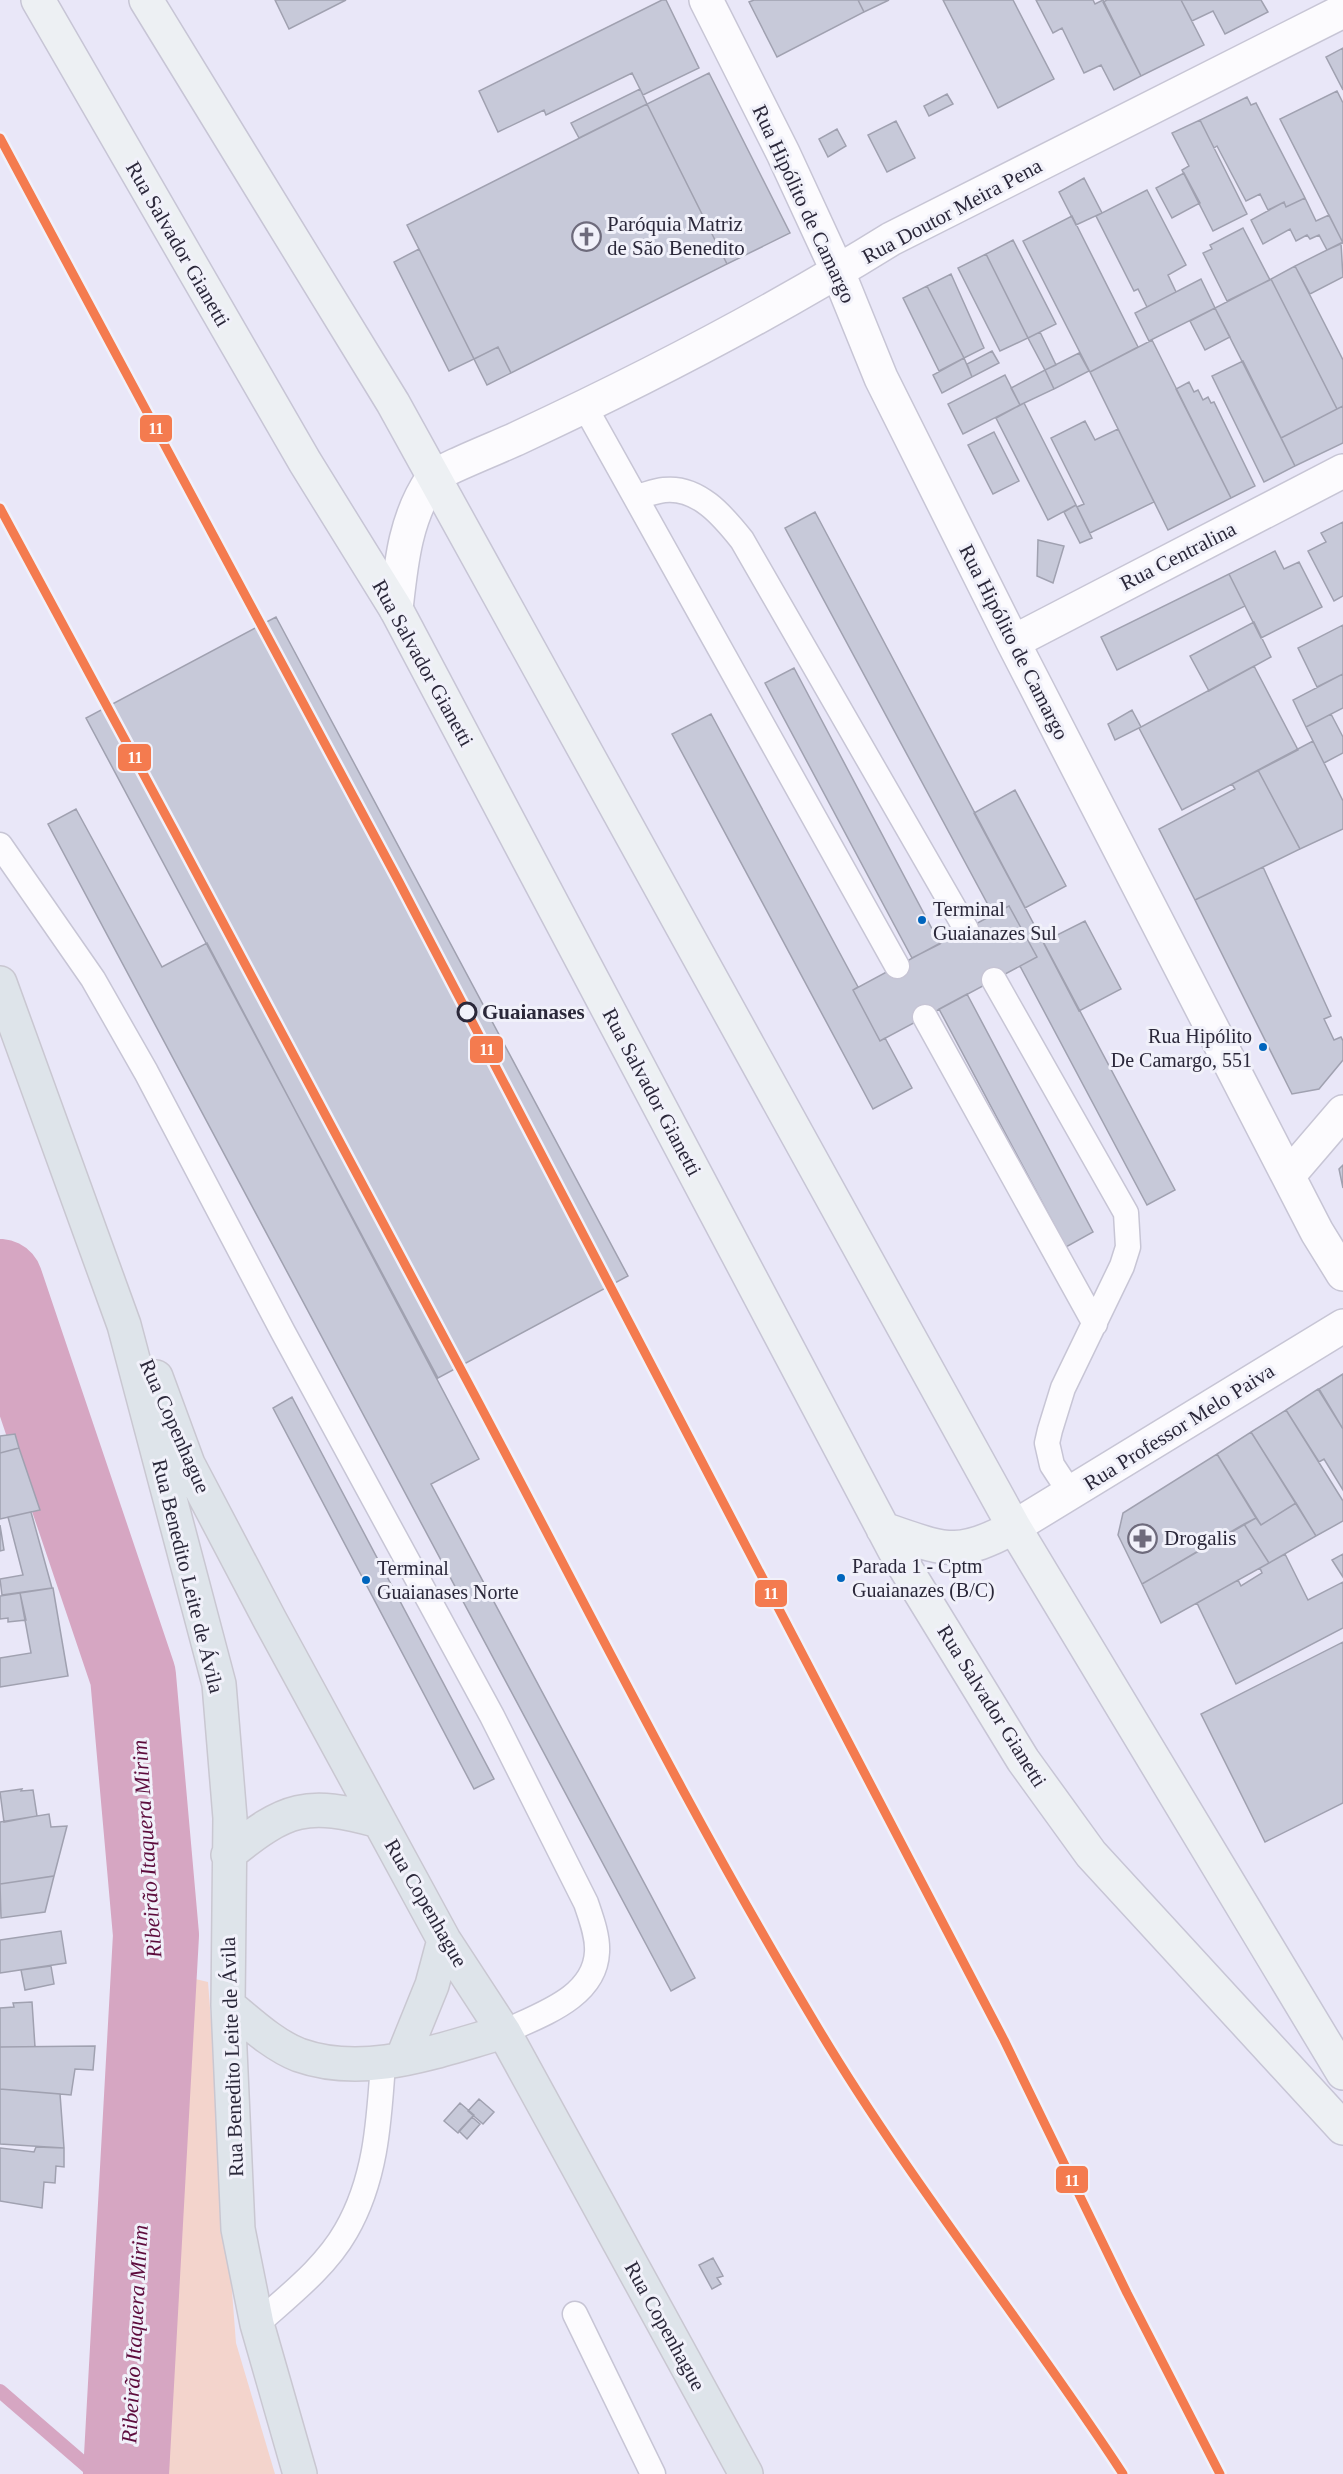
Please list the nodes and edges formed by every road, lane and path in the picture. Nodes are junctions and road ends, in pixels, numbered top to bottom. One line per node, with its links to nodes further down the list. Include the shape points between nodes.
1 (38, 0): 10 (main road, Rua Salvador Gianetti, via 299,452)
2 (146, 0): 8 (main road, via 393,403)
3 (706, 0): 5 (street, Rua Hipólito de Camargo)
4 (1343, 11): 5 (street, Rua Doutor Meira Pena, via 891,239)
5 (838, 272): 6 (street, Rua Doutor Meira Pena); 11 (street, Rua Hipólito de Camargo, via 881,378)
6 (585, 407): 8 (street, Rua Doutor Meira Pena); 9 (lane)
7 (1343, 471): 11 (street, Rua Centralina)
8 (434, 477): 10 (street, via 410,523); 25 (main road)
9 (636, 497): 13 (lane, via 666,489 697,496 719,512 742,540); 14 (lane)
10 (396, 609): 26 (main road, Rua Salvador Gianetti)
11 (1013, 642): 19 (street, Rua Hipólito de Camargo)
12 (0, 845): 31 (lane, via 93,979 146,1072 492,1716 586,1903 597,1952 594,1970 585,1984 561,2005)
13 (966, 929)
14 (897, 966)
15 (994, 980): 21 (lane, via 1126,1213 1128,1247)
16 (0, 983): 22 (main road, Rua Benedito Leite de Ávila)
17 (925, 1017): 21 (lane)
18 (1343, 1112): 19 (street)
19 (1289, 1175): 20 (street, Rua Hipólito de Camargo)
20 (1343, 1274)
21 (1095, 1324): 24 (lane, via 1063,1388 1047,1443 1052,1465)
22 (124, 1325): 27 (main road, Rua Copenhague, via 153,1367 188,1464); 28 (main road, Rua Benedito Leite de Ávila, via 219,1684 227,1761)
23 (1343, 1326): 24 (street, Rua Professor Melo Paiva)
24 (1071, 1494): 25 (street, Rua Professor Melo Paiva)
25 (1014, 1527): 26 (main road, via 984,1543 954,1549); 33 (main road)
26 (883, 1529): 34 (main road, Rua Salvador Gianetti, via 1023,1760 1091,1854)
27 (379, 1821): 28 (main road, via 324,1809 301,1810 273,1820); 29 (main road, Rua Copenhague)
28 (228, 1855): 30 (main road, Rua Benedito Leite de Ávila)
29 (444, 1940): 31 (main road, Rua Copenhague); 32 (main road, via 432,1985)
30 (228, 2005): 32 (main road, via 297,2054 338,2064); 36 (main road, Rua Benedito Leite de Ávila, via 238,2229)
31 (504, 2032): 32 (main road); 39 (main road, Rua Copenhague)
32 (392, 2061): 36 (lane, via 365,2189 346,2233 313,2273)
33 (1343, 2073)
34 (1343, 2128)
35 (575, 2314): 38 (lane)
36 (258, 2324): 37 (main road, Rua Benedito Leite de Ávila)
37 (300, 2474)
38 (653, 2474)
39 (747, 2474)

